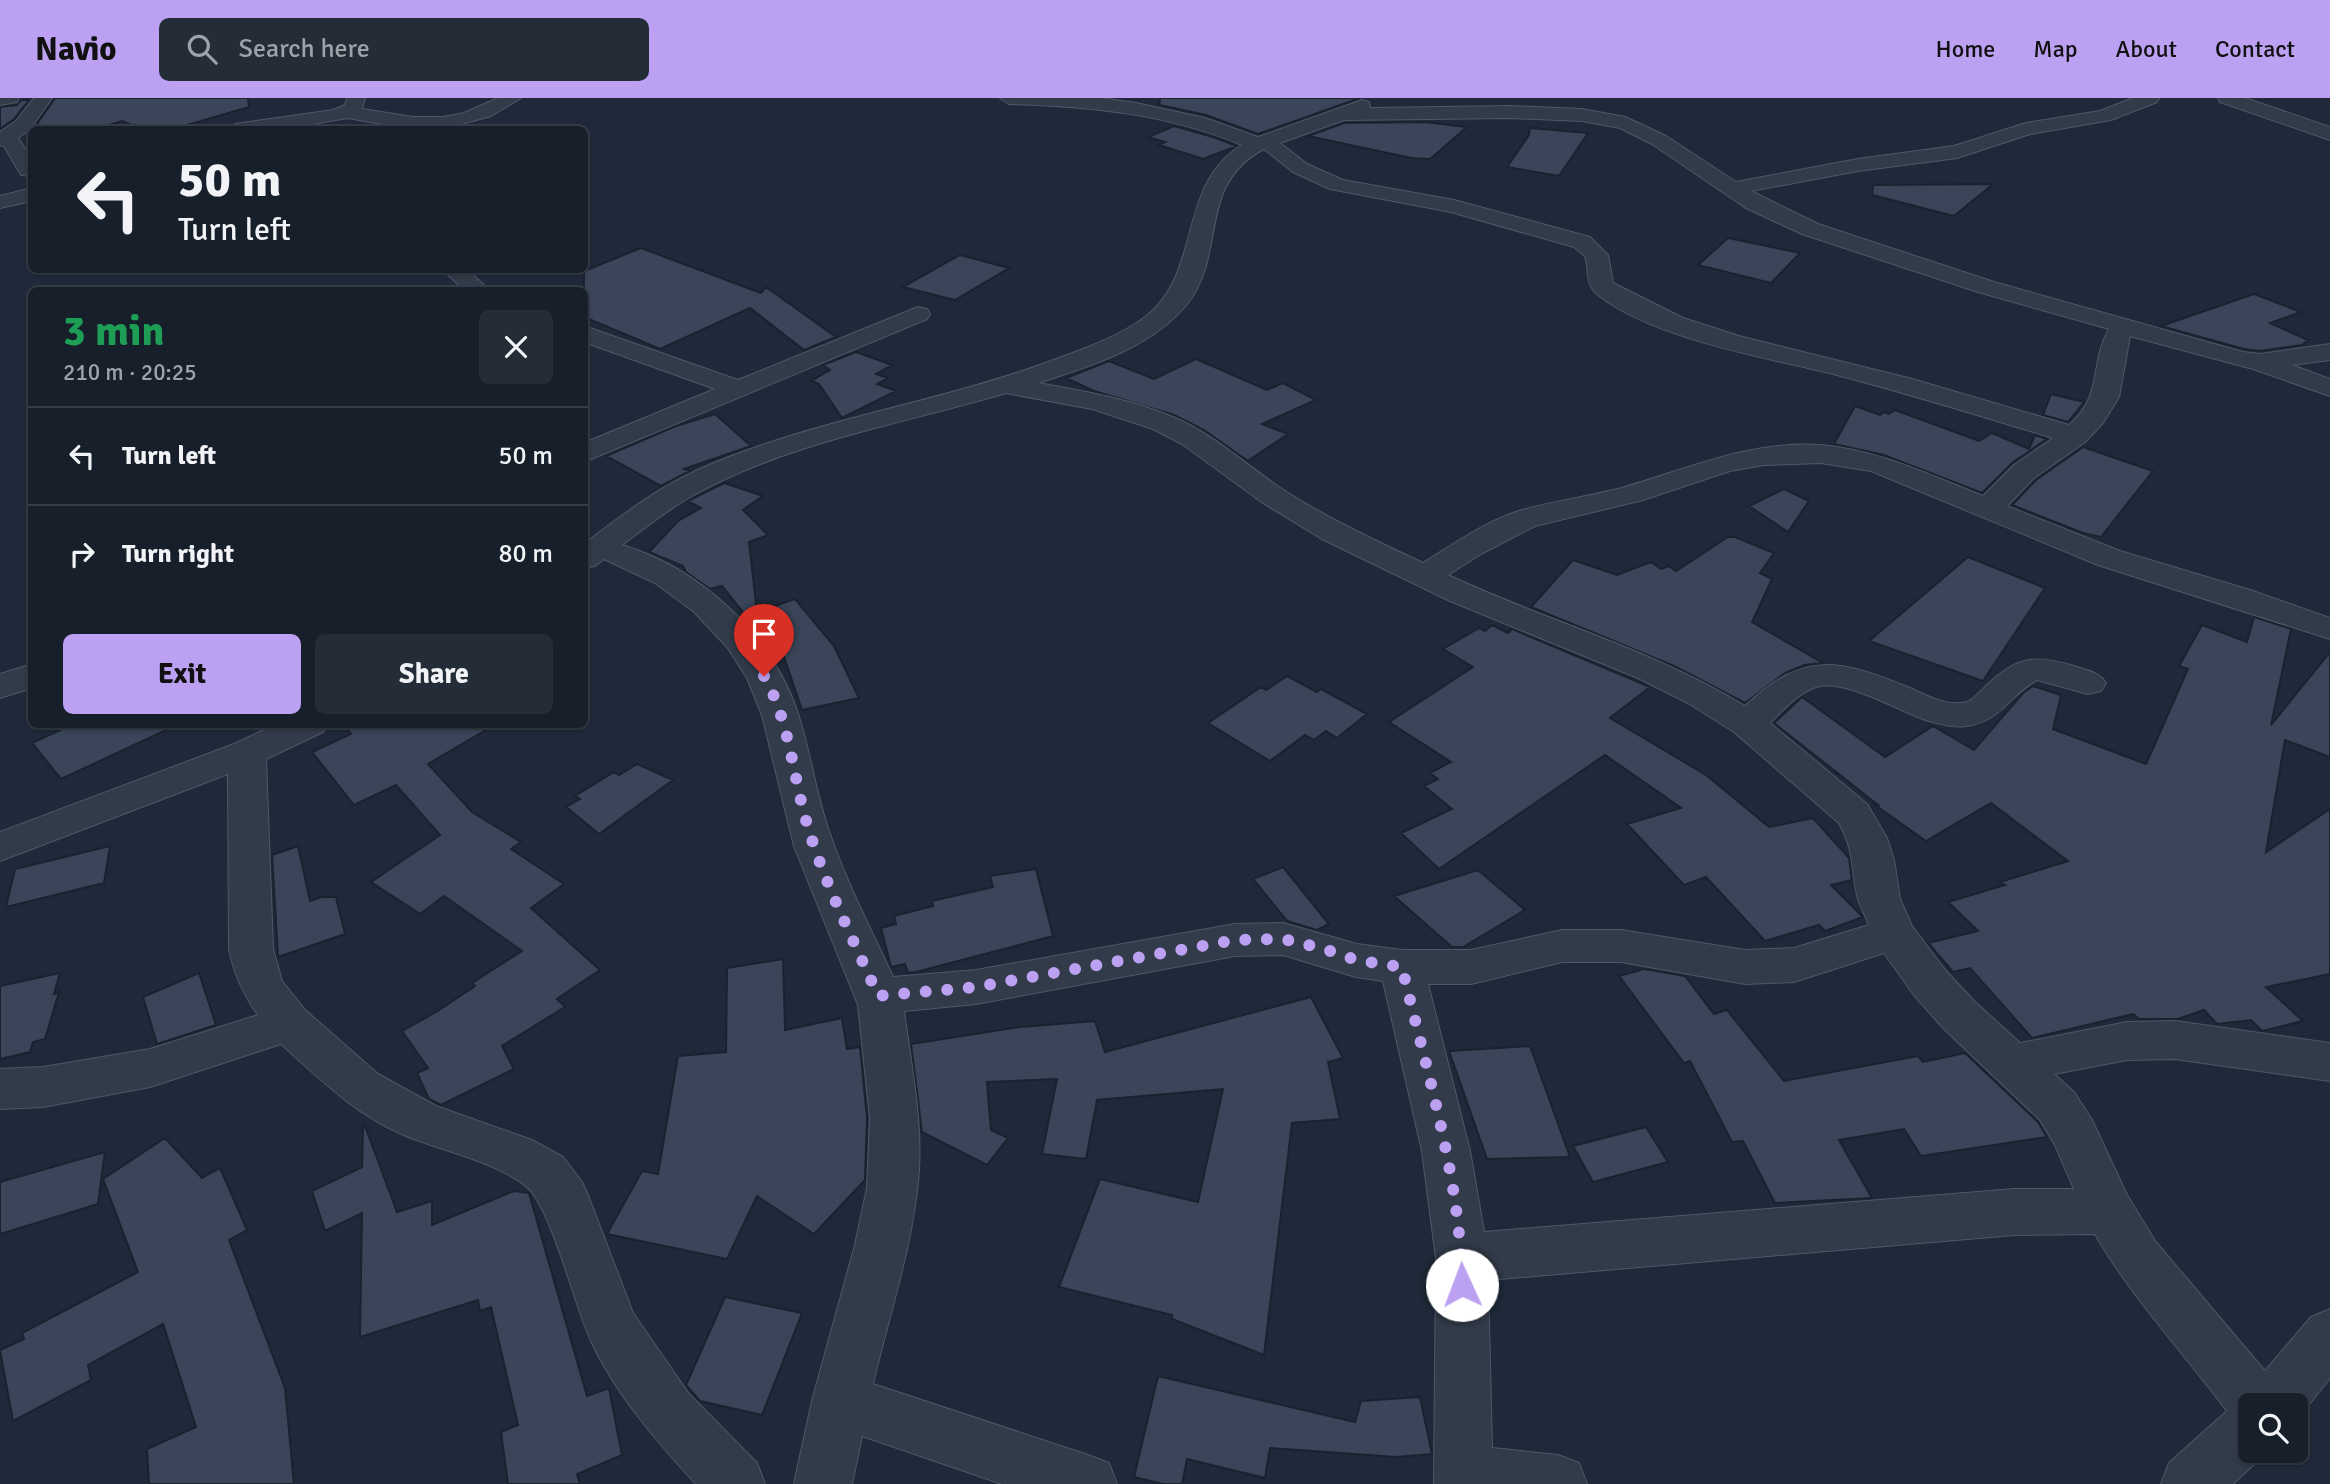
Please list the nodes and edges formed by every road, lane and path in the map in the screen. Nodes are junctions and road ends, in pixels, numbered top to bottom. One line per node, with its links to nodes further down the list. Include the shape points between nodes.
1 (10, 98): 8 (street)
2 (43, 98): 13 (street, via 23,125)
3 (512, 98): 9 (street, via 476,118 443,124 396,121)
4 (1009, 98): 14 (street, via 1105,103 1164,112)
5 (1384, 98): 10 (street)
6 (2150, 98): 16 (street, via 2104,116 2026,129 1957,152)
7 (2227, 98): 12 (street)
8 (0, 99)
9 (352, 105): 11 (street)
10 (1328, 112): 14 (street); 16 (street, via 1602,118 1625,123 1659,140)
11 (254, 126)
12 (2330, 134)
13 (2, 139): 15 (street, via 12,142)
14 (1262, 142): 26 (street, via 1234,160 1211,187 1199,251 1185,291 1161,318 1097,352); 29 (street, via 1300,169 1337,185 1454,206 1582,242 1596,251 1603,286 1706,337 1910,385)
15 (24, 172)
16 (1730, 189): 22 (street, via 1810,229)
17 (28, 195): 18 (street)
18 (0, 202)
19 (458, 273): 20 (street)
20 (474, 287)
21 (918, 314): 28 (street)
22 (2123, 326): 25 (street); 29 (street, via 2116,337 2109,391)
23 (588, 334): 28 (street)
24 (2330, 352): 25 (street)
25 (2260, 362): 27 (street)
26 (1004, 385): 32 (street, via 778,449 721,470 673,495); 33 (street, via 1097,402 1163,423 1321,525)
27 (2330, 388)
28 (739, 389): 30 (street)
29 (2075, 436): 31 (street, via 2027,469)
30 (588, 452)
31 (1987, 509): 33 (street, via 1868,462 1821,454 1764,456 1619,498 1524,519); 34 (street, via 2109,558)
32 (592, 553): 44 (street, via 626,555 658,569 726,624 755,660 777,703 804,815 831,891)
33 (1424, 576): 38 (street, via 1650,670)
34 (2330, 629)
35 (28, 676): 37 (street)
36 (2088, 683): 38 (street, via 2031,670 1968,715 1936,711 1861,682 1810,677 1784,691)
37 (0, 687)
38 (1747, 724): 42 (street, via 1853,814 1867,838 1879,899)
39 (301, 728): 40 (street)
40 (247, 753): 41 (street); 45 (street, via 251,948 264,990)
41 (0, 847)
42 (1894, 934): 43 (street, via 1794,965 1745,967 1621,946 1562,946 1471,967); 47 (street, via 1959,1015)
43 (1402, 967): 44 (street, via 1356,960 1283,939 1235,940 976,987); 50 (street, via 1446,1151)
44 (878, 996): 54 (street, via 891,1089 894,1170 883,1239)
45 (289, 1023): 48 (street, via 150,1068 44,1087); 57 (street, via 361,1088 419,1120 515,1155 545,1172 564,1198 612,1328 669,1414)
46 (2322, 1052): 47 (street, via 2175,1040 2127,1041)
47 (2013, 1063): 49 (street, via 2057,1106)
48 (0, 1089)
49 (2109, 1211): 50 (street, via 2014,1212); 52 (street, via 2137,1258)
50 (1462, 1258): 56 (street)
51 (2330, 1335): 53 (street)
52 (2248, 1393)
53 (2283, 1393)
54 (840, 1401): 58 (street); 59 (street)
55 (2238, 1440): 61 (street)
56 (1463, 1479): 60 (street)
57 (736, 1484)
58 (823, 1484)
59 (1088, 1484)
60 (1558, 1484)
61 (2190, 1484)

